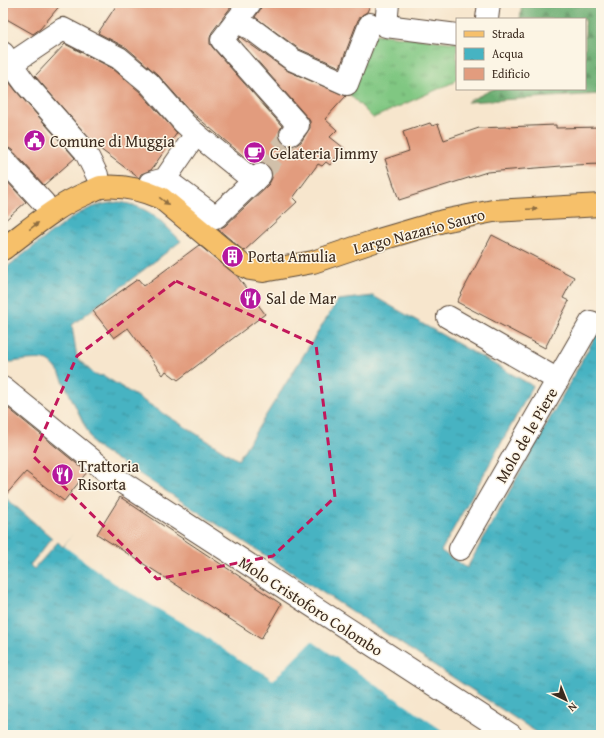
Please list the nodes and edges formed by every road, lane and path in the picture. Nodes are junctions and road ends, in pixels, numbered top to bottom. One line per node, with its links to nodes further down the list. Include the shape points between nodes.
1 (250, 3): 5 (street)
2 (388, 3): 7 (street, via 386,26)
3 (489, 3): 4 (street)
4 (487, 18)
5 (236, 21): 6 (street, via 253,30 293,60 347,84); 10 (street, via 222,40 298,126)
6 (370, 24)
7 (456, 35)
8 (7, 58): 9 (street, via 63,29 119,58 149,83); 12 (street, via 25,83 85,151)
9 (190, 129): 9 (street, via 156,182 216,217 257,178)
10 (291, 134)
11 (3, 159): 13 (street)
12 (97, 175)
13 (44, 203)
14 (601, 205): 15 (main road, Largo Nazario Sauro, one-way to 14, via 77,197 100,188 116,186 149,192 161,198 242,265 263,271 313,262 443,221 493,211)
15 (3, 249)
16 (448, 317): 18 (street)
17 (591, 322): 18 (street, Molo de le Piere)
18 (558, 380): 20 (street, Molo de le Piere)
19 (3, 388): 21 (street, Molo Cristoforo Colombo, via 111,476)
20 (460, 549)
21 (511, 735)

